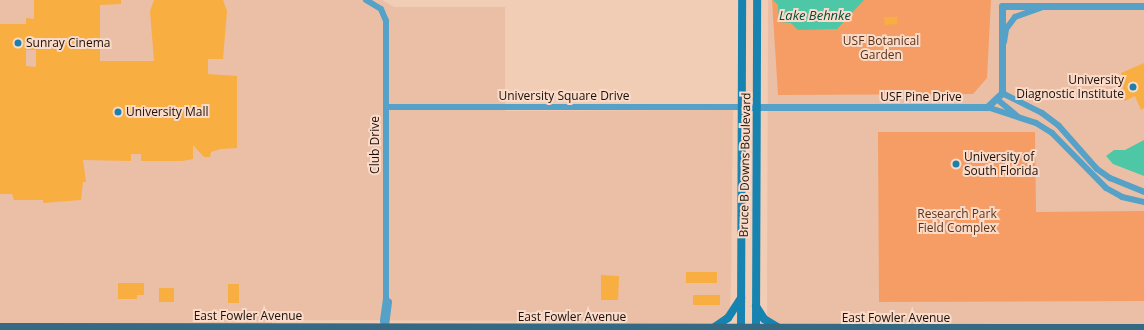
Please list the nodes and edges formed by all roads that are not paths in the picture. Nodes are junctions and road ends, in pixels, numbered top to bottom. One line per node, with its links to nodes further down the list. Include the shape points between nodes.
1 (366, 0): 9 (street, Club Drive, via 381,9 386,21)
2 (742, 0): 10 (main road, Bruce B Downs Boulevard)
3 (758, 0): 12 (main road, Bruce B Downs Boulevard)
4 (1002, 3): 5 (street); 7 (street)
5 (1045, 6): 6 (street); 7 (street, via 1014,16 1006,29)
6 (1144, 6)
7 (1002, 53): 8 (street)
8 (1000, 97): 11 (street); 13 (street); 14 (street)
9 (386, 107): 10 (street, University Square Drive); 23 (street, Club Drive, via 386,299 383,321)
10 (742, 107): 12 (street, USF Pine Drive); 18 (main road, Bruce B Downs Boulevard)
11 (987, 107): 12 (street, USF Pine Drive); 14 (street)
12 (757, 108): 19 (main road, Bruce B Downs Boulevard)
13 (1042, 113): 15 (street); 16 (street, via 1059,126 1097,169 1125,186)
14 (1020, 119): 15 (street)
15 (1036, 123): 17 (street, via 1052,133 1106,188 1122,197)
16 (1144, 192)
17 (1144, 202)
18 (741, 297): 24 (main road, via 728,318); 25 (main road, Bruce B Downs Boulevard)
19 (755, 304): 26 (main road, Bruce B Downs Boulevard); 27 (main road, via 764,319)
20 (0, 327): 21 (main road, East Fowler Avenue)
21 (60, 328): 23 (main road, East Fowler Avenue)
22 (1144, 328): 27 (main road, East Fowler Avenue)
23 (386, 329): 24 (main road, East Fowler Avenue)
24 (710, 329): 25 (main road, East Fowler Avenue)
25 (741, 330): 26 (main road, East Fowler Avenue)
26 (756, 330): 27 (main road, East Fowler Avenue)
27 (783, 330)

